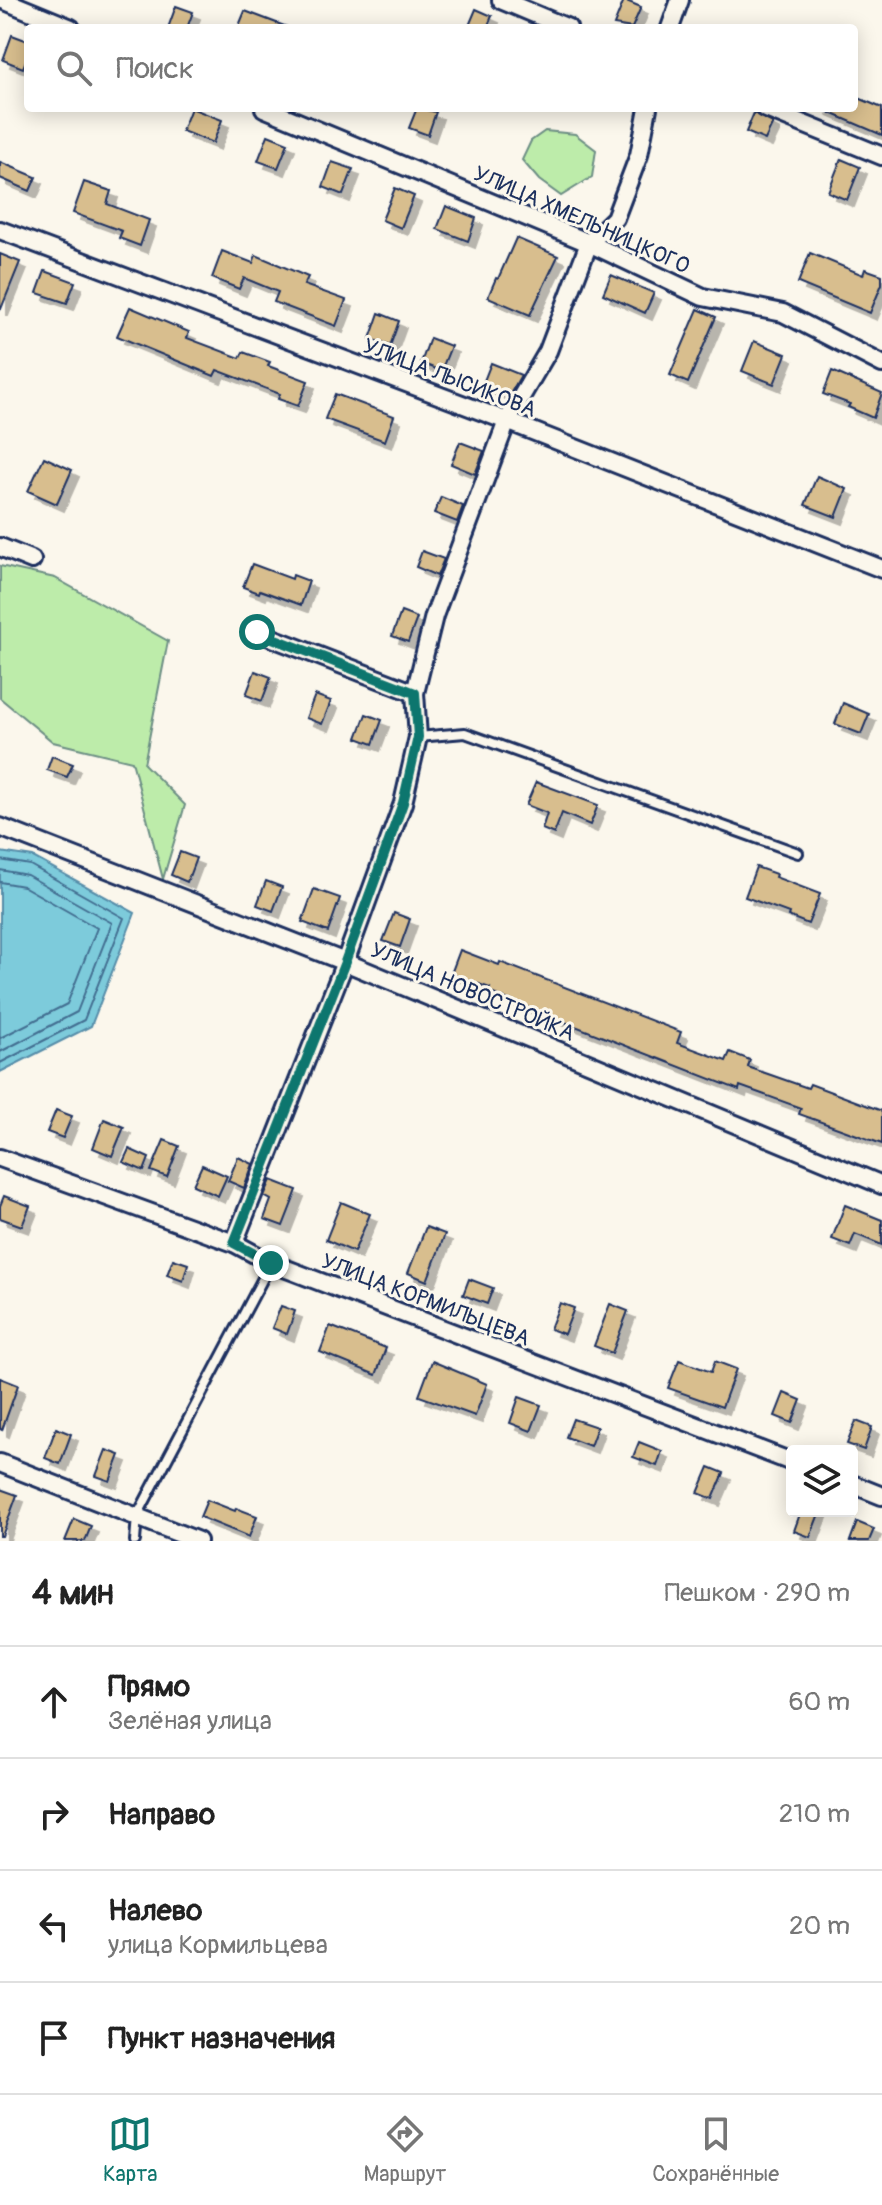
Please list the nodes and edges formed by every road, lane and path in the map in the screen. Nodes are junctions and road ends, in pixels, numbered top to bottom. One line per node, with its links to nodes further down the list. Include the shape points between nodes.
1 (3, 0): 4 (street)
2 (501, 0): 5 (street)
3 (680, 0): 6 (street)
4 (61, 24)
5 (558, 24)
6 (671, 24)
7 (274, 112): 12 (street, УЛИЦА ХМЕЛЬНИЦКОГО)
8 (647, 112): 12 (street, via 639,155 615,218)
9 (774, 112): 10 (street)
10 (882, 156)
11 (0, 230): 14 (street, УЛИЦА ЛЫСИКОВА)
12 (589, 243): 13 (street, УЛИЦА ХМЕЛЬНИЦКОГО, via 703,297 783,313); 14 (street, via 548,351)
13 (882, 364)
14 (507, 421): 17 (street, УЛИЦА ЛЫСИКОВА); 19 (street, via 434,616)
15 (0, 547): 16 (street)
16 (32, 560)
17 (882, 569)
18 (257, 632): 19 (street)
19 (415, 693): 20 (street)
20 (418, 737): 22 (lane, via 465,733); 23 (street, via 403,803)
21 (0, 827): 23 (street, УЛИЦА НОВОСТРОЙКА)
22 (798, 853)
23 (345, 962): 25 (street, УЛИЦА НОВОСТРОЙКА); 26 (street)
24 (0, 1158): 26 (street, УЛИЦА КОРМИЛЬЦЕВА)
25 (882, 1185)
26 (234, 1243): 27 (street, УЛИЦА КОРМИЛЬЦЕВА)
27 (271, 1263): 28 (street, УЛИЦА КОРМИЛЬЦЕВА); 32 (lane)
28 (786, 1460)
29 (0, 1463): 32 (street)
30 (858, 1486): 31 (street)
31 (882, 1496)
32 (137, 1516): 33 (lane); 34 (street)
33 (135, 1541)
34 (198, 1541)

